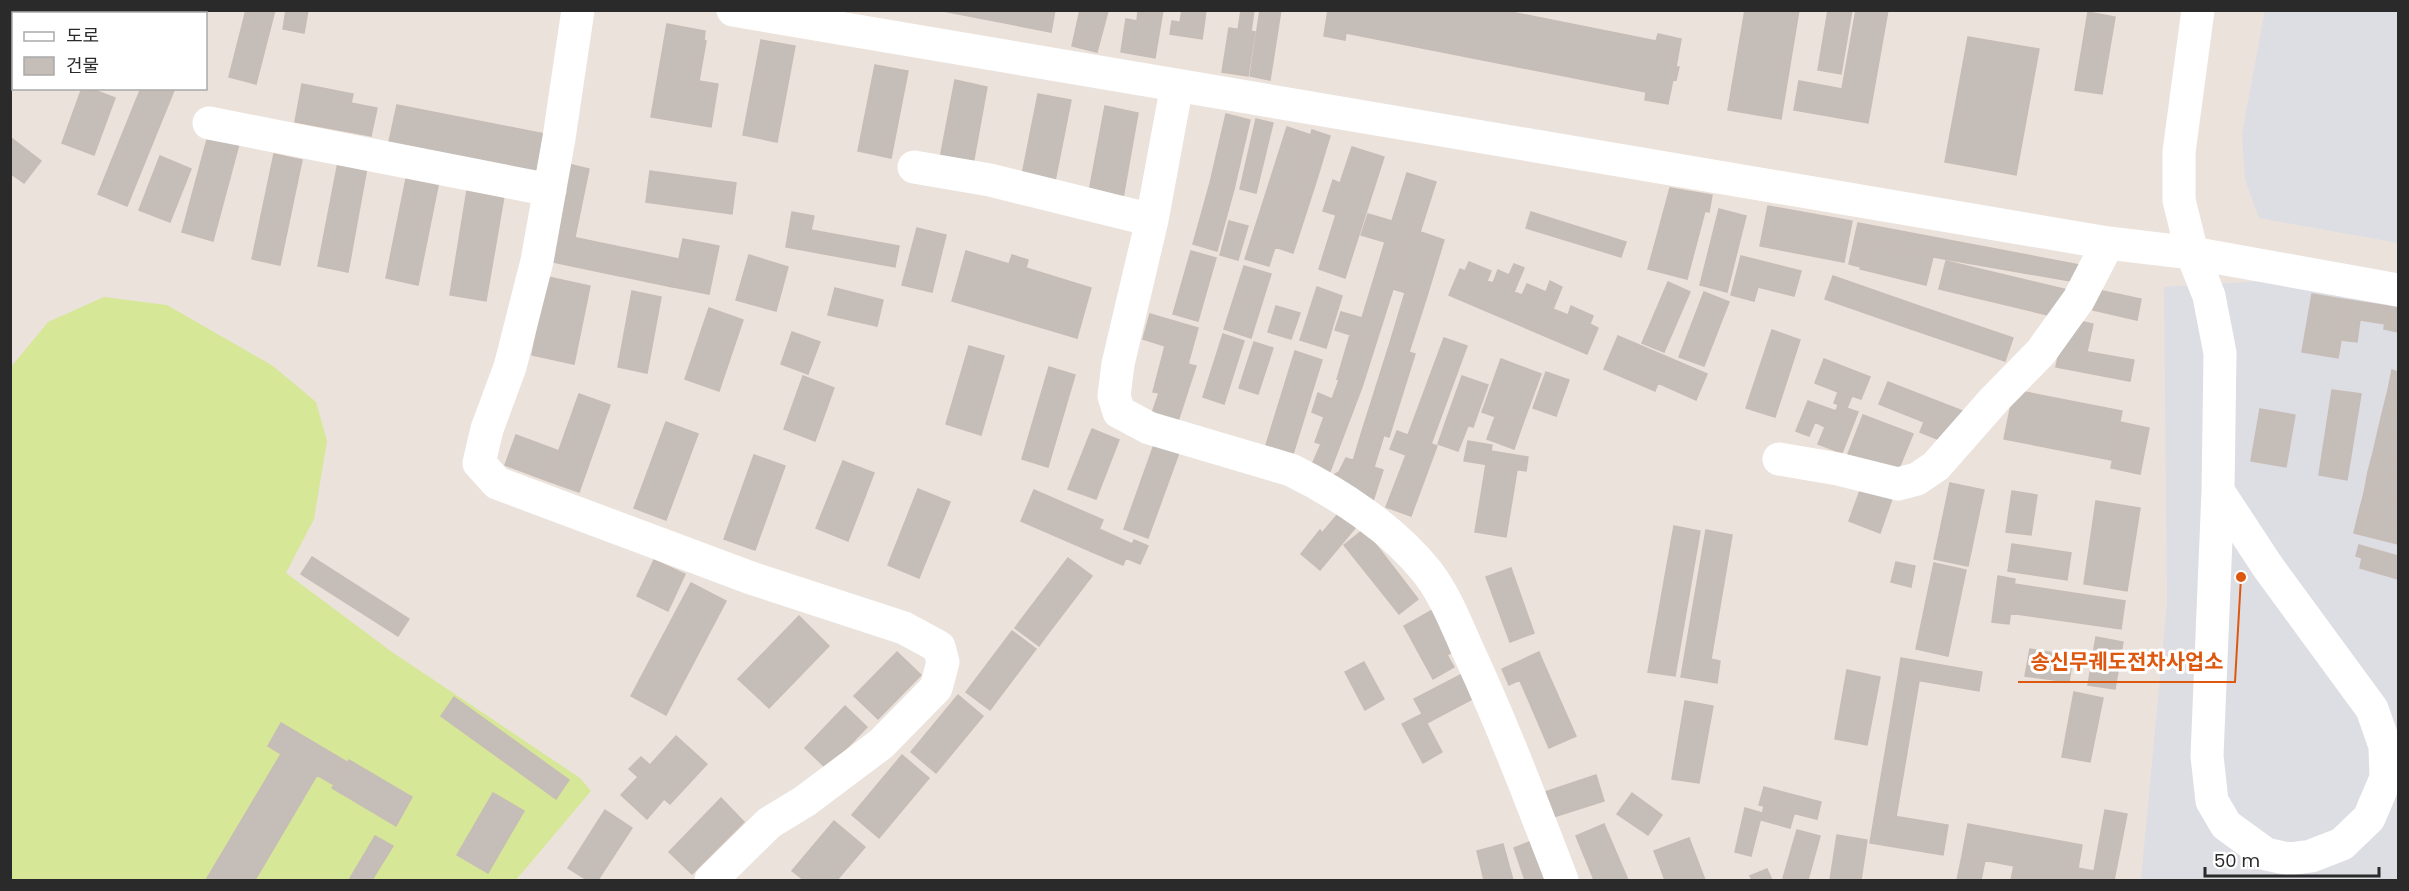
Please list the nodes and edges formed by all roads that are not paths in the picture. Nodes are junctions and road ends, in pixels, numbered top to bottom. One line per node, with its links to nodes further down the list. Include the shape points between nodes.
1 (578, 10): 7 (street)
2 (733, 10): 4 (street)
3 (2198, 10): 10 (street, via 2179,152 2179,200)
4 (1177, 85): 8 (street); 9 (street)
5 (209, 123): 7 (street)
6 (914, 167): 8 (street, via 990,180)
7 (550, 190): 14 (street, via 510,367 478,463 497,483 751,578 904,628 939,647 943,662 936,688 881,744 769,823)
8 (1152, 220): 15 (street, via 1118,364 1114,396 1119,412 1149,428 1291,470 1354,507 1401,543 1445,599 1504,729)
9 (2108, 243): 10 (street); 12 (street, via 2079,299 2040,352 1936,466 1917,479 1898,484)
10 (2192, 253): 11 (street); 13 (street, via 2210,296 2220,353)
11 (2398, 290)
12 (1779, 459)
13 (2218, 491): 13 (street, via 2372,708 2385,746 2386,778 2369,818 2342,844 2311,856 2289,859 2266,854 2226,825 2212,801 2207,756)
14 (711, 880)
15 (1562, 880)

